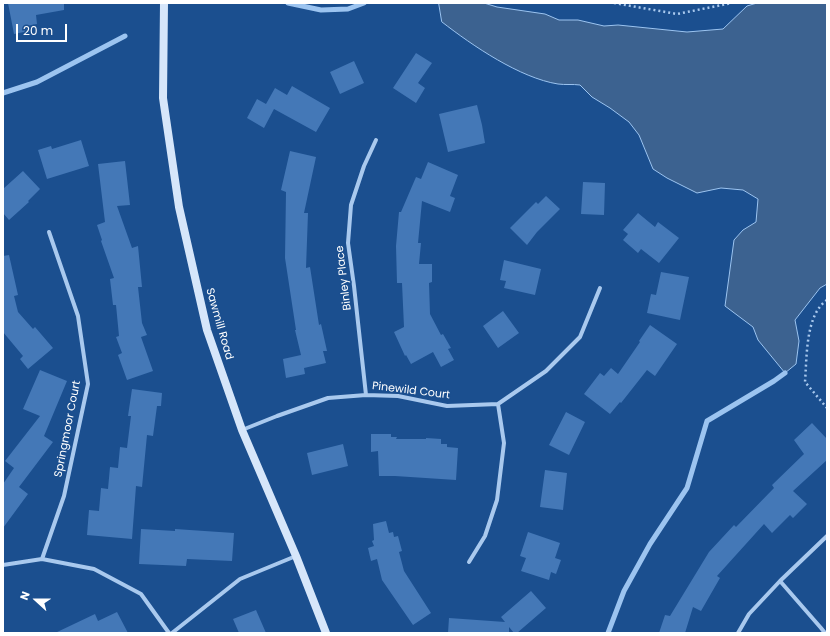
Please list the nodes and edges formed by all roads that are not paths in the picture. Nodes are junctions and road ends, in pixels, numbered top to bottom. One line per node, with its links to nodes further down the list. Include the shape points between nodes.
1 (164, 3): 7 (street, Sawmill Road, via 163,98 179,208 207,330)
2 (376, 140): 5 (street, Binley Place, via 351,205 348,243)
3 (49, 232): 10 (street, Springmoor Court, via 78,316 88,384 64,496)
4 (600, 288): 6 (street, via 580,337 546,371)
5 (366, 395): 6 (street, Pinewild Court, via 398,396 447,406); 7 (street, Pinewild Court, via 328,398)
6 (498, 404): 11 (street, via 504,443 497,500 485,536)
7 (242, 430): 9 (street, Sawmill Road)
8 (827, 536): 13 (street)
9 (296, 556): 15 (street, via 240,579); 16 (street, Sawmill Road)
10 (42, 559): 12 (street); 14 (street, via 94,569 141,594)
11 (469, 562)
12 (3, 565)
13 (780, 581): 17 (street, via 749,614); 18 (street)
14 (169, 633)
15 (172, 633)
16 (326, 633)
17 (738, 633)
18 (825, 633)

